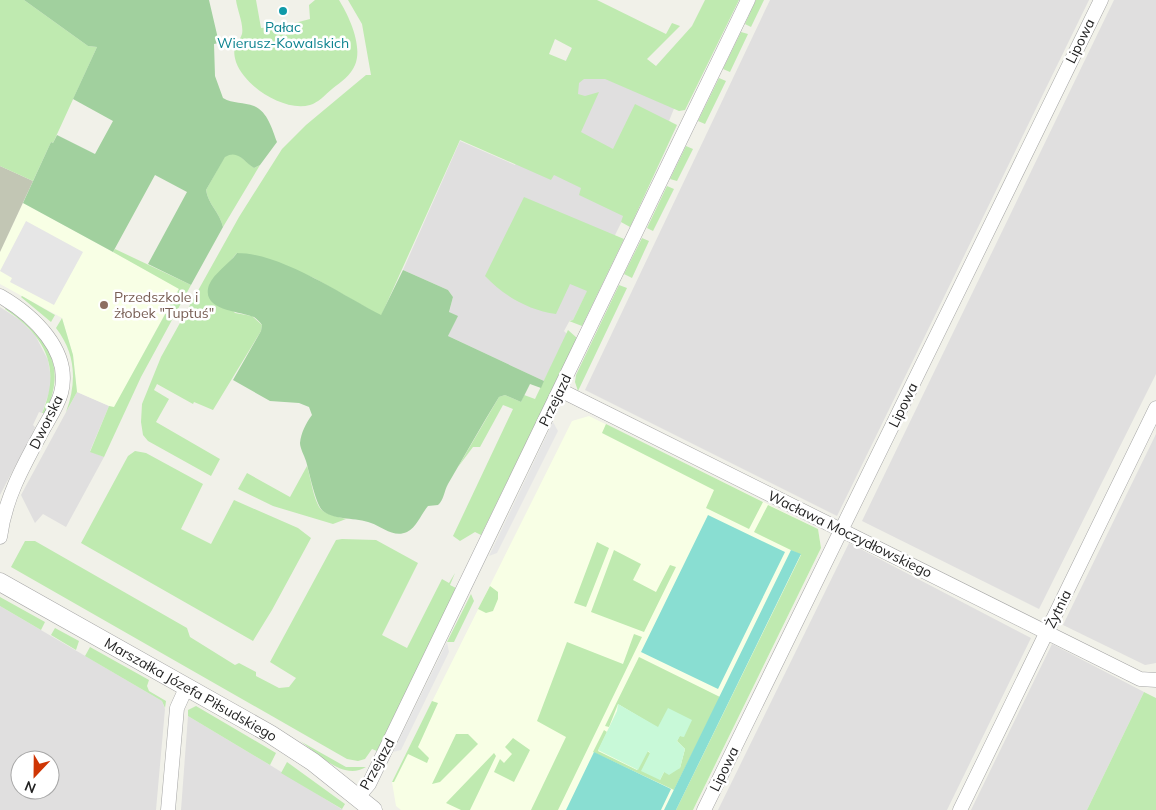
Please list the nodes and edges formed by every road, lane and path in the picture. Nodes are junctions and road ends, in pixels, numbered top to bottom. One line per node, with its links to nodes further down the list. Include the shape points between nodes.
1 (748, 0): 4 (street, Przejazd)
2 (1101, 0): 6 (street, Lipowa)
3 (0, 296): 7 (street, Dworska, via 25,313 44,332 56,351 62,379 58,402 10,495)
4 (560, 390): 6 (street, Wacława Moczydłowskiego); 12 (street, Przejazd, via 382,759)
5 (1156, 408): 9 (street, Żytnia)
6 (842, 530): 9 (street, Wacława Moczydłowskiego); 15 (street, Lipowa)
7 (0, 537)
8 (0, 582): 11 (street, Marszałka Józefa Piłsudskiego)
9 (1047, 632): 10 (street, Wacława Moczydłowskiego, via 1140,679); 16 (street, Żytnia)
10 (1156, 680)
11 (187, 686): 12 (street, Marszałka Józefa Piłsudskiego, via 270,734); 13 (street, via 176,708)
12 (358, 797): 14 (street, Marszałka Józefa Piłsudskiego)
13 (168, 810)
14 (373, 810)
15 (704, 810)
16 (960, 810)

